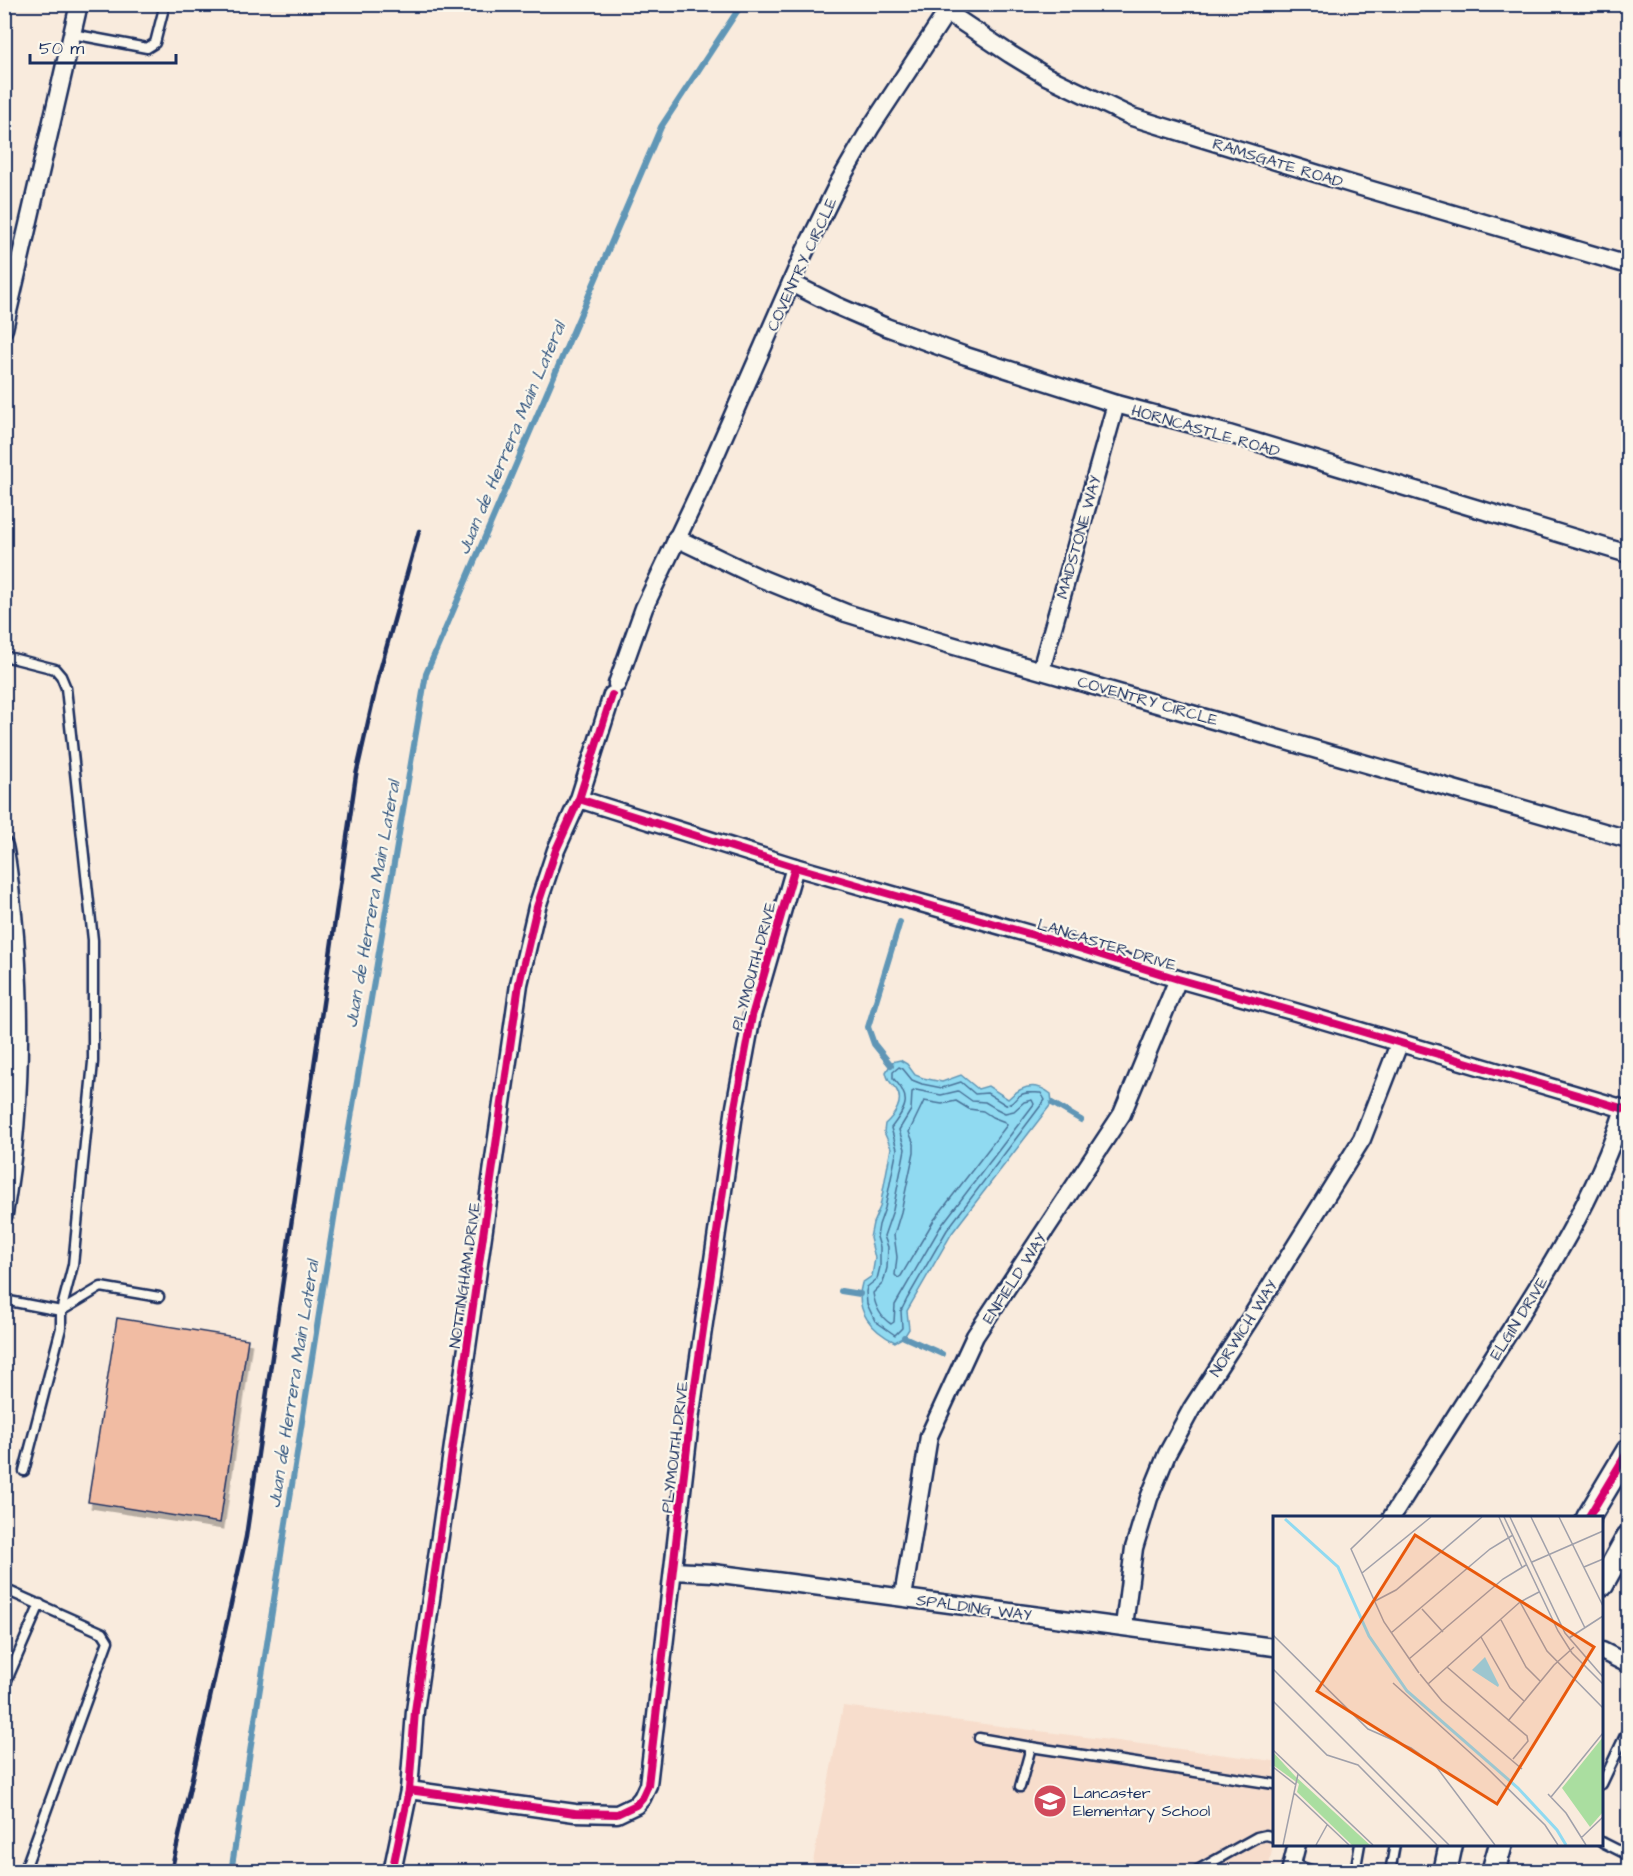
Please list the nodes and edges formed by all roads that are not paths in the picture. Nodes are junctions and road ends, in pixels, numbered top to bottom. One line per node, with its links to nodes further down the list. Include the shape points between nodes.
1 (79, 4): 4 (street)
2 (165, 4): 4 (lane, via 155,43 147,48)
3 (950, 8): 5 (street, RAMSGATE ROAD, via 1046,76 1132,117); 6 (street, COVENTRY CIRCLE, via 839,182)
4 (72, 34): 7 (street)
5 (1629, 265)
6 (791, 284): 8 (street, HORNCASTLE ROAD, via 966,356); 9 (street, COVENTRY CIRCLE)
7 (4, 329)
8 (1116, 404): 10 (street, HORNCASTLE ROAD); 13 (street, MAIDSTONE WAY)
9 (676, 538): 11 (street, COVENTRY CIRCLE); 13 (street, COVENTRY CIRCLE, via 846,613)
10 (1629, 554)
11 (644, 608): 14 (street, NOTTINGHAM DRIVE)
12 (4, 656): 24 (lane, via 55,669 66,688 93,940 93,1062 74,1265)
13 (1041, 670): 15 (street, COVENTRY CIRCLE)
14 (579, 799): 17 (street, LANCASTER DRIVE); 46 (street, NOTTINGHAM DRIVE, via 537,907 519,984 415,1711)
15 (1629, 839)
16 (4, 846): 21 (street, via 19,971 18,1102)
17 (795, 867): 18 (street, LANCASTER DRIVE); 30 (street, PLYMOUTH DRIVE, via 752,1016 735,1107 691,1413)
18 (1178, 979): 19 (street, LANCASTER DRIVE); 33 (street, ENFIELD WAY, via 1122,1114 975,1336 928,1436)
19 (1399, 1044): 20 (street, LANCASTER DRIVE); 35 (street, NORWICH WAY, via 1362,1139 1167,1454 1134,1548)
20 (1626, 1109): 27 (street, ELGIN DRIVE, via 1596,1182 1563,1247)
21 (4, 1214)
22 (159, 1297): 24 (lane, via 101,1287)
23 (4, 1300): 24 (lane)
24 (61, 1311): 26 (lane, via 61,1328)
25 (1629, 1451): 28 (main road)
26 (24, 1471)
27 (1392, 1516)
28 (1589, 1516)
29 (1629, 1537): 31 (main road)
30 (673, 1572): 33 (street, SPALDING WAY, via 713,1573); 46 (street, PLYMOUTH DRIVE, via 648,1785 636,1805 617,1814 575,1813)
31 (1603, 1582)
32 (4, 1589): 34 (lane)
33 (903, 1598): 35 (street, SPALDING WAY)
34 (40, 1605): 39 (lane); 56 (lane, via 103,1633 108,1641)
35 (1124, 1626): 36 (street, SPALDING WAY)
36 (1273, 1647)
37 (1603, 1651): 38 (street)
38 (1629, 1664)
39 (4, 1687)
40 (1629, 1729): 43 (lane)
41 (979, 1738): 42 (lane)
42 (1031, 1747): 44 (lane); 45 (lane)
43 (1603, 1782)
44 (1273, 1784)
45 (1020, 1788)
46 (409, 1790): 57 (street, NOTTINGHAM DRIVE)
47 (1273, 1837): 58 (lane, via 1257,1837)
48 (1603, 1842): 54 (lane)
49 (1297, 1846): 55 (street)
50 (1360, 1846): 60 (lane)
51 (1395, 1846): 61 (lane)
52 (1451, 1846): 62 (main road)
53 (1501, 1846): 63 (main road)
54 (1629, 1855)
55 (1291, 1868): 59 (lane)
56 (24, 1872)
57 (392, 1872)
58 (1194, 1872)
59 (1317, 1872)
60 (1355, 1872)
61 (1389, 1872)
62 (1444, 1872)
63 (1493, 1872)

